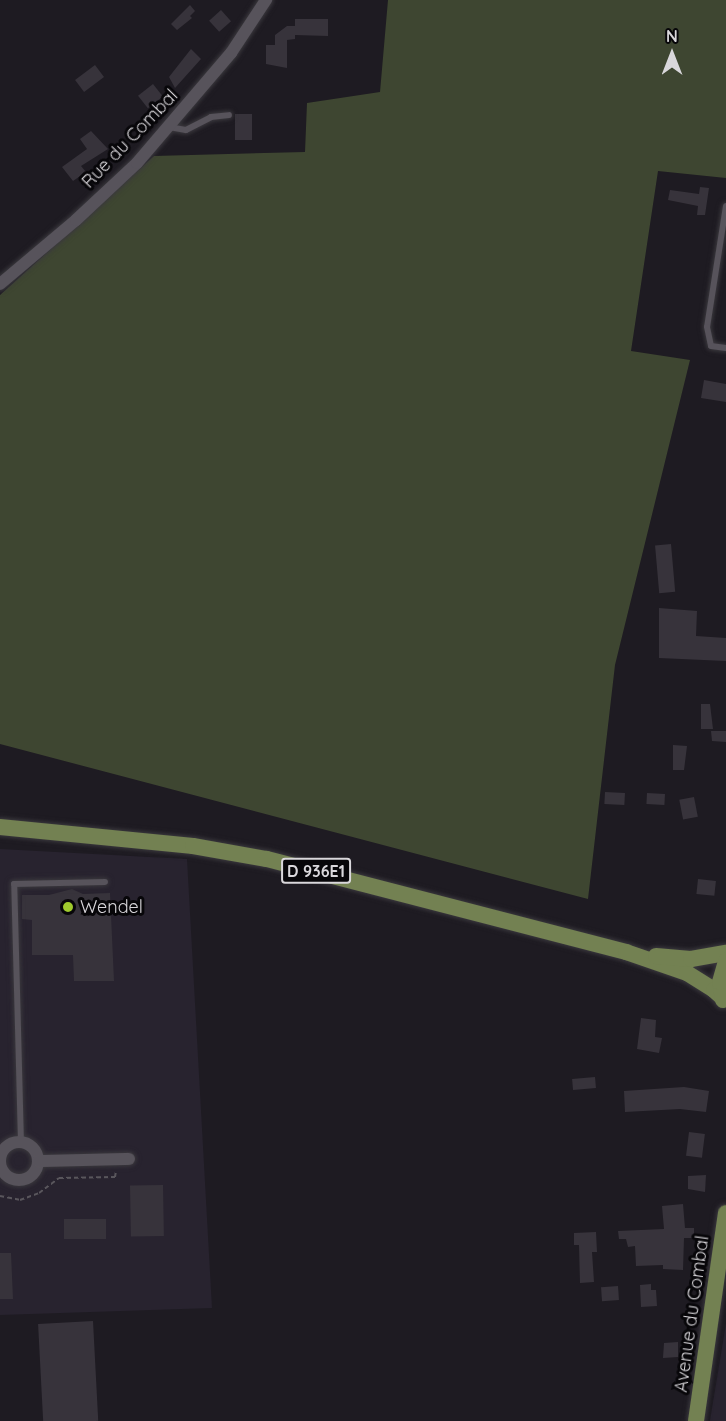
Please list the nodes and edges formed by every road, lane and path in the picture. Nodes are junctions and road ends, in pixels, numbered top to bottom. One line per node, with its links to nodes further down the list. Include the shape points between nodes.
1 (265, 1): 3 (street, Rue du Combal, via 231,53)
2 (229, 115): 3 (lane, via 212,117 186,130)
3 (169, 127): 5 (street, Rue du Combal, via 76,220)
4 (726, 206): 6 (lane, via 707,327 711,346)
5 (0, 284)
6 (726, 348)
7 (0, 827): 9 (main road, D 936E1, via 193,846 267,859)
8 (105, 882): 13 (lane, via 14,884)
9 (626, 952): 10 (main road, D 936E1, via 691,959); 12 (main road, D 936E1, via 687,974 714,990)
10 (726, 953)
11 (726, 961): 12 (main road, via 720,982)
12 (724, 1002)
13 (21, 1143): 15 (street, via 31,1147); 16 (street, via 6,1148)
14 (124, 1159): 15 (street); 17 (path, via 115,1177 59,1178 31,1198)
15 (38, 1161): 16 (street, via 32,1175 23,1180 8,1176)
16 (0, 1162)
17 (0, 1196)
18 (726, 1213): 19 (main road, Avenue du Combal)
19 (696, 1421)

